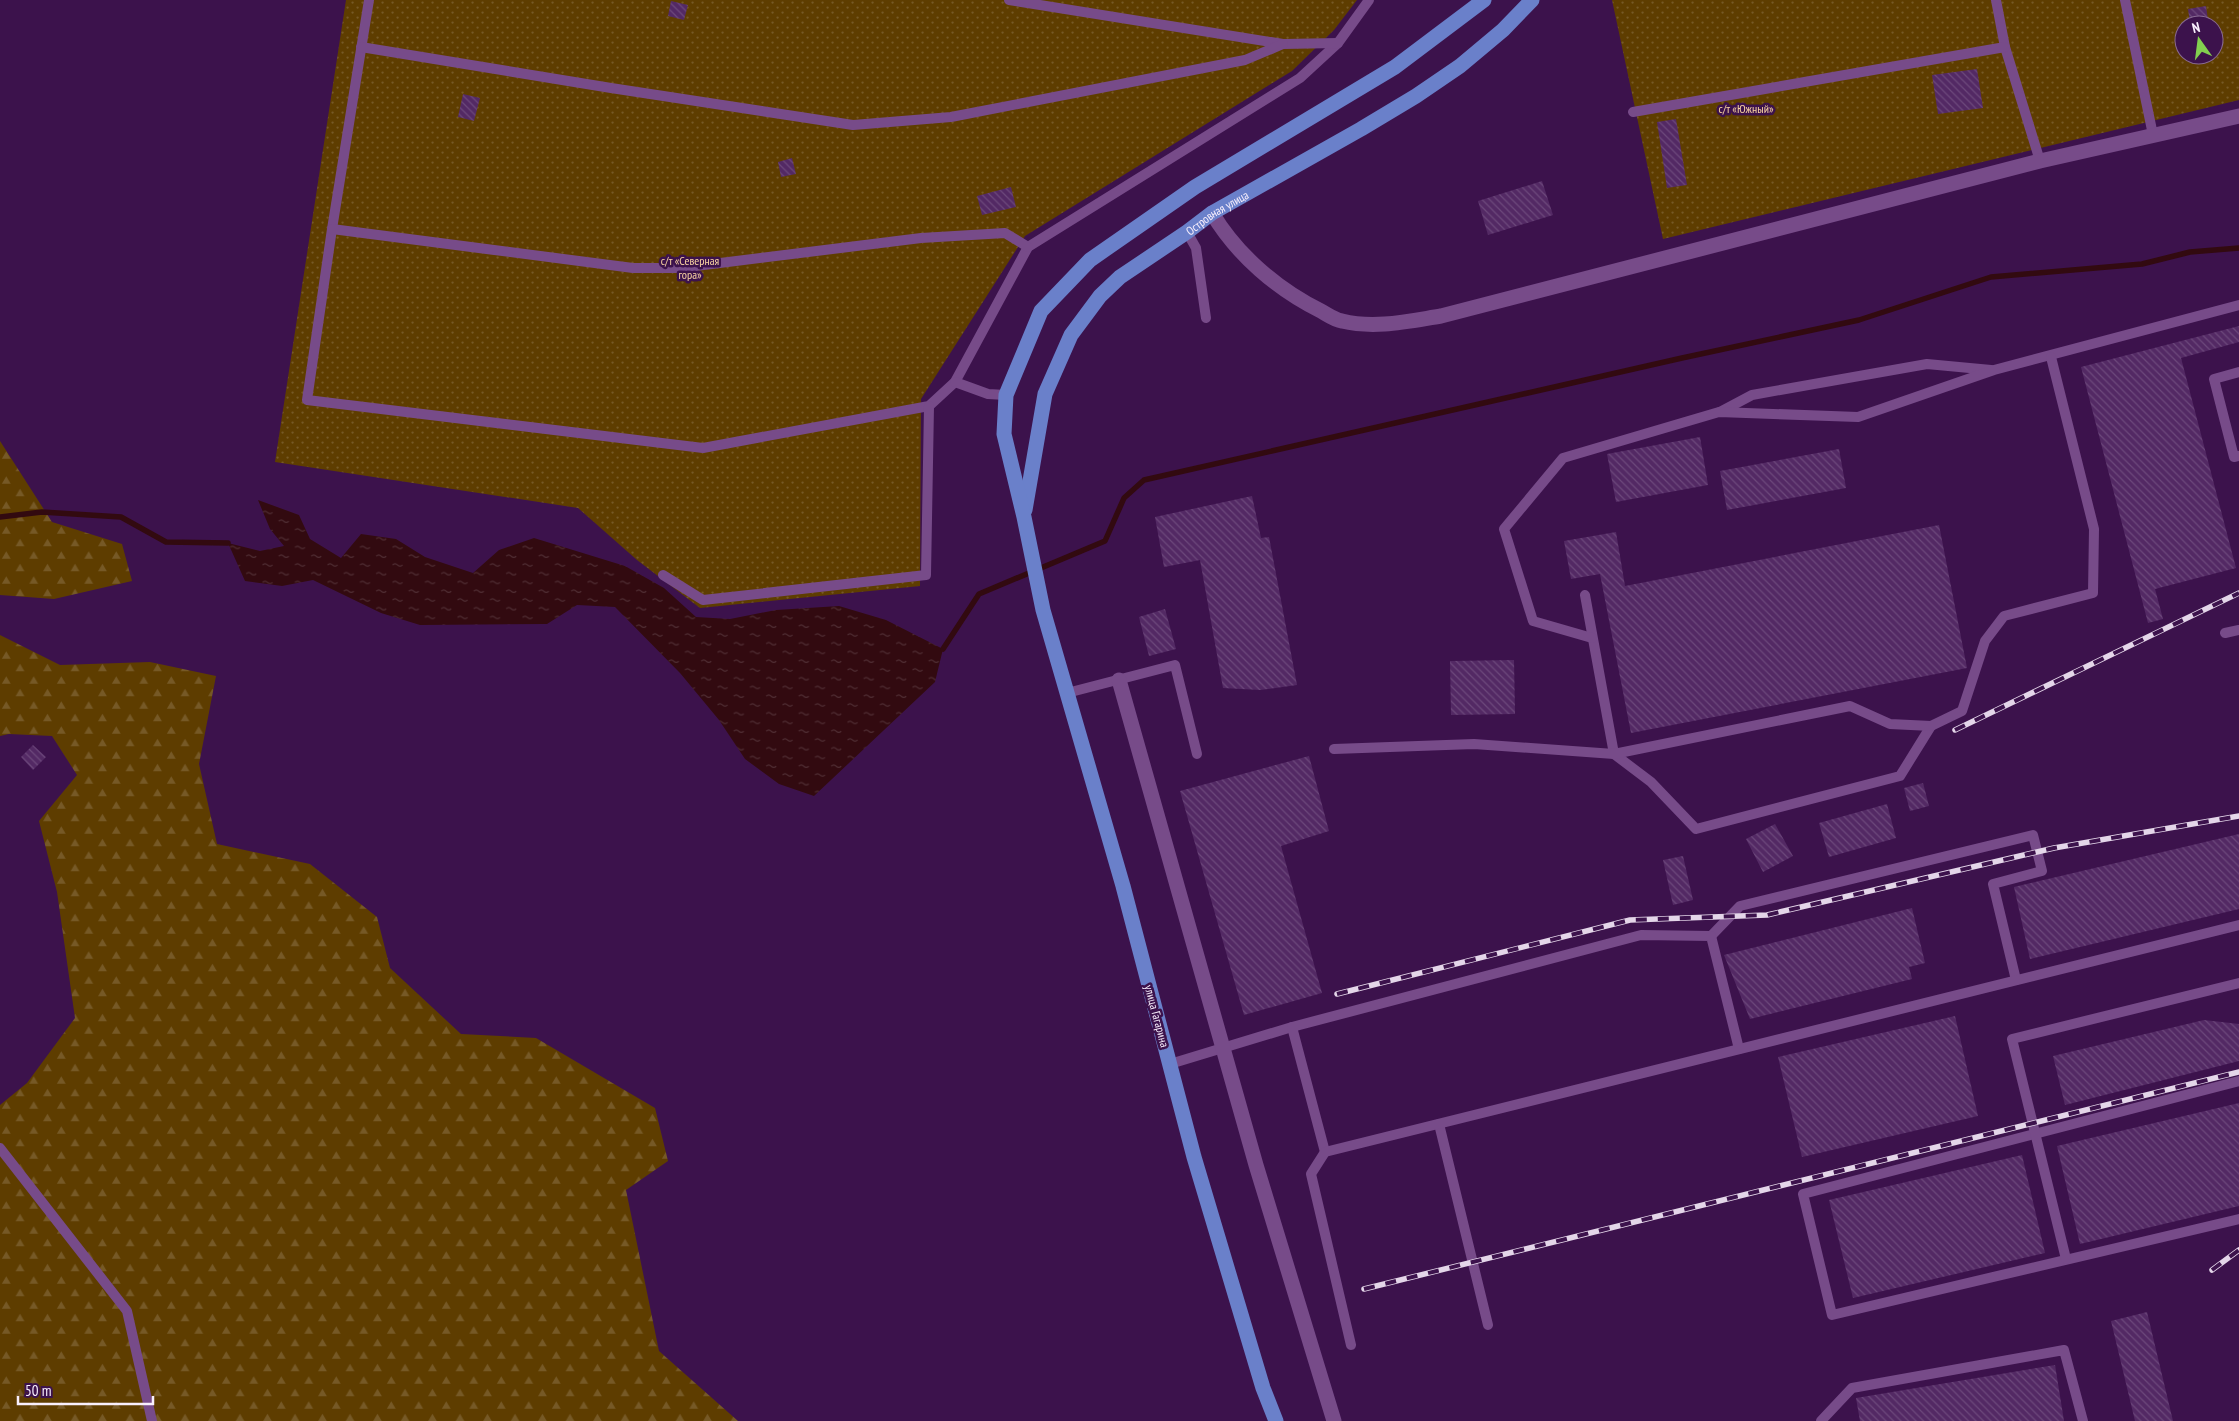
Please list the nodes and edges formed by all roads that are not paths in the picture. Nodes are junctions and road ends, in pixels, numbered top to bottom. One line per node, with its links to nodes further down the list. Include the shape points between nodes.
1 (370, 0): 11 (lane)
2 (1009, 0): 9 (lane)
3 (1369, 0): 8 (lane)
4 (1484, 0): 27 (main road, via 1396,67 1195,187 1090,260 1041,311)
5 (1532, 0): 17 (main road, Островная улица, via 1504,30 1416,96)
6 (1996, 0): 12 (lane)
7 (2125, 0): 15 (lane)
8 (1360, 5): 10 (lane)
9 (1283, 44): 10 (lane); 11 (lane, via 1245,60 951,117 853,125)
10 (1338, 44): 20 (lane, via 1300,78)
11 (361, 47): 18 (lane)
12 (2004, 48): 13 (lane); 16 (lane)
13 (1633, 112)
14 (2239, 116): 15 (street)
15 (2153, 135): 16 (street)
16 (2040, 161): 17 (street, via 1441,316 1378,325 1341,321 1302,302 1257,267 1222,229)
17 (1212, 213): 19 (main road, Островная улица)
18 (332, 228): 20 (lane, via 633,268 680,268 921,238 1005,233); 28 (lane, via 307,400 703,448)
19 (1187, 232): 22 (lane, via 1196,248); 31 (main road, Островная улица, via 1120,277 1100,296 1071,335 1044,394)
20 (1028, 247): 26 (lane)
21 (2239, 305): 23 (lane)
22 (1206, 318)
23 (2050, 357): 24 (lane); 39 (lane, via 2094,529 2093,593 2004,616 1985,641 1962,711)
24 (1994, 370): 29 (lane, via 1927,364 1752,395); 29 (lane, via 1858,417)
25 (2239, 372): 30 (lane, via 2214,379 2234,457)
26 (954, 382): 27 (lane, via 988,394); 28 (lane)
27 (1006, 395): 31 (main road, улица Гагарина, via 1004,434)
28 (929, 406): 32 (lane, via 926,575 703,600)
29 (1719, 412): 36 (lane, via 1564,458 1504,529 1533,621)
30 (2239, 456)
31 (1024, 517): 38 (main road, улица Гагарина, via 1043,610)
32 (663, 575)
33 (1585, 595): 36 (lane)
34 (2239, 630): 35 (lane)
35 (2225, 633)
36 (1592, 638): 42 (lane)
37 (1119, 680): 38 (lane); 41 (lane, via 1175,665); 48 (street)
38 (1067, 693): 50 (main road, улица Гагарина)
39 (1932, 726): 42 (lane, via 1890,724 1850,706); 42 (lane, via 1900,776 1696,829 1651,782)
40 (1334, 749): 42 (lane, via 1474,744)
41 (1197, 754)
42 (1614, 754)
43 (2239, 925): 45 (lane)
44 (1710, 936): 45 (lane, via 1740,906 2033,835 2042,872 1993,884); 47 (lane, via 1641,935); 49 (lane)
45 (2016, 980): 49 (lane)
46 (2239, 983): 53 (lane, via 2012,1039)
47 (1292, 1027): 48 (lane); 55 (lane)
48 (1223, 1047): 50 (lane); 62 (street)
49 (1739, 1049): 52 (lane)
50 (1170, 1064): 61 (main road, улица Гагарина, via 1194,1157 1263,1388)
51 (2239, 1081): 53 (lane)
52 (1439, 1124): 55 (lane); 58 (lane)
53 (2035, 1134): 57 (lane); 57 (lane, via 1802,1194 1832,1315)
54 (0, 1148): 60 (lane, via 127,1311)
55 (1325, 1152): 59 (lane, via 1311,1174)
56 (2239, 1219): 57 (lane)
57 (2066, 1259)
58 (1488, 1325)
59 (1351, 1345)
60 (152, 1421)
61 (1276, 1421)
62 (1334, 1421)
63 (1821, 1421): 64 (lane, via 1852,1388 2064,1350)
64 (2082, 1421)

